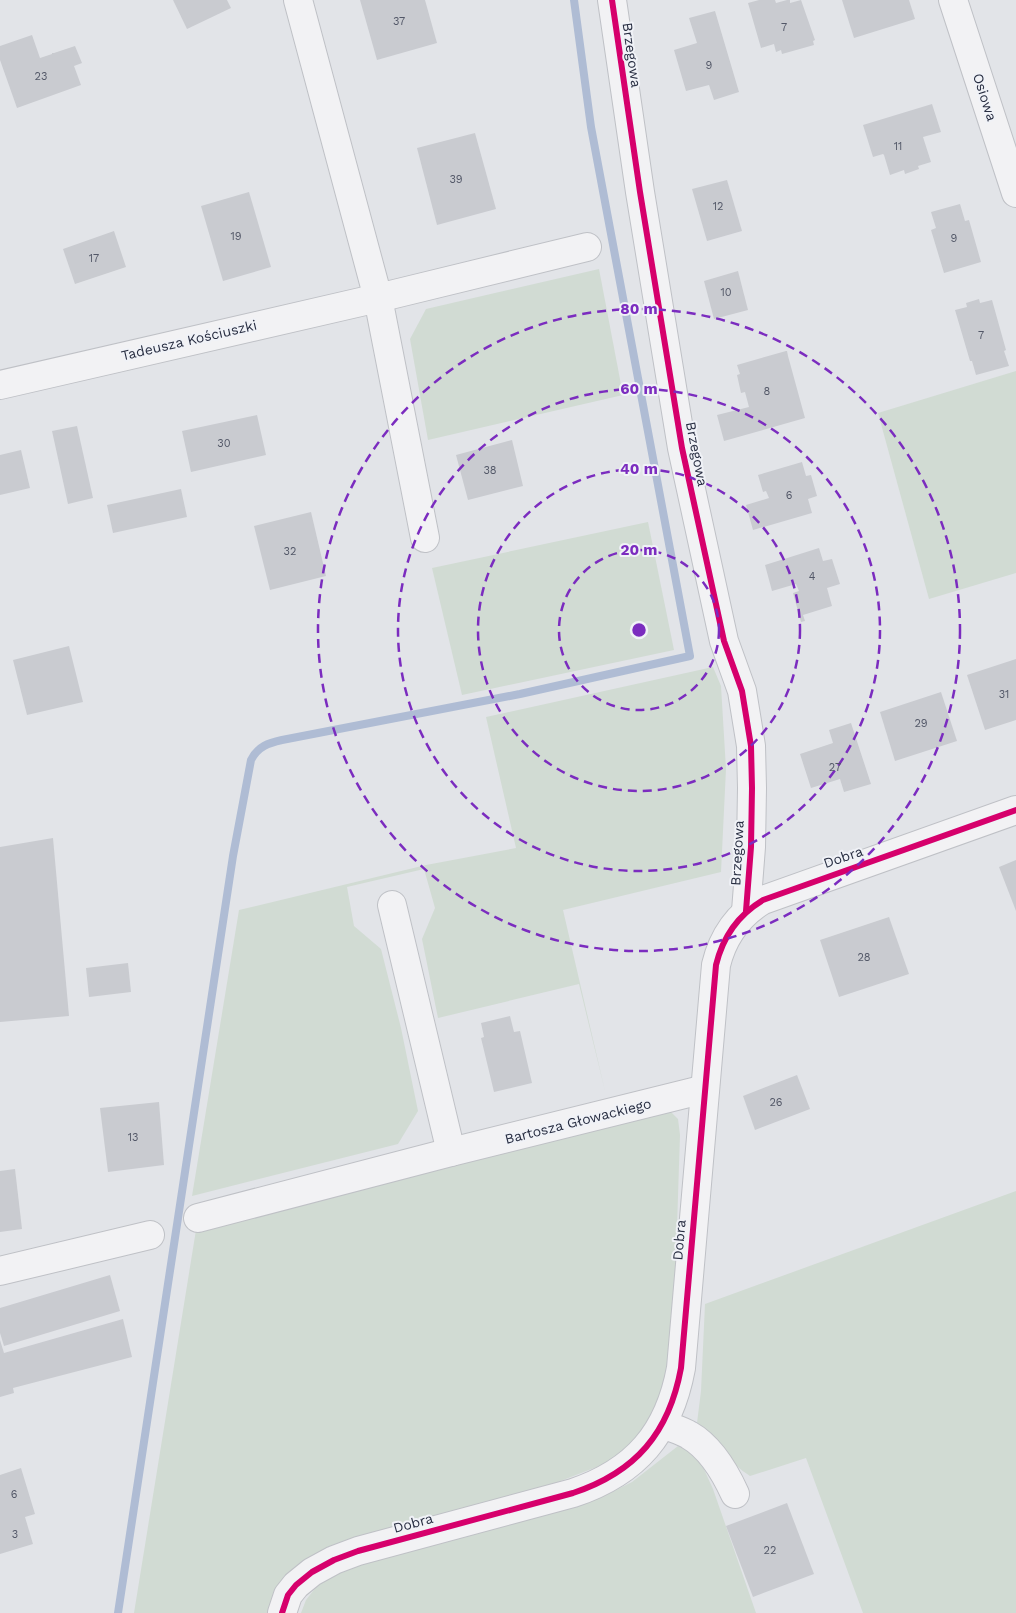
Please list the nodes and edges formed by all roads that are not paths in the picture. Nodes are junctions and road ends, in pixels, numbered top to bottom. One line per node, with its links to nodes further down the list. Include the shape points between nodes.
1 (298, 0): 6 (street)
2 (612, 0): 11 (street, Brzegowa, via 682,448 724,641 742,690 751,746 752,847)
3 (953, 0): 4 (street, Osiowa)
4 (1016, 193)
5 (587, 247): 6 (street, Tadeusza Kościuszki)
6 (378, 298): 7 (street, Tadeusza Kościuszki); 8 (street)
7 (0, 384)
8 (425, 538)
9 (1016, 810): 11 (street, Dobra, via 778,893)
10 (392, 905): 13 (street)
11 (746, 911): 12 (street, Dobra, via 726,937 716,965)
12 (705, 1089): 13 (street, Bartosza Głowackiego); 17 (street, Dobra, via 681,1368 674,1398)
13 (451, 1152): 14 (street, Bartosza Głowackiego)
14 (198, 1218)
15 (150, 1235): 16 (street)
16 (0, 1271)
17 (663, 1424): 18 (street, via 689,1435 706,1448); 19 (street, Dobra, via 639,1456 595,1486 334,1560 296,1585 288,1595)
18 (735, 1494)
19 (282, 1613)

